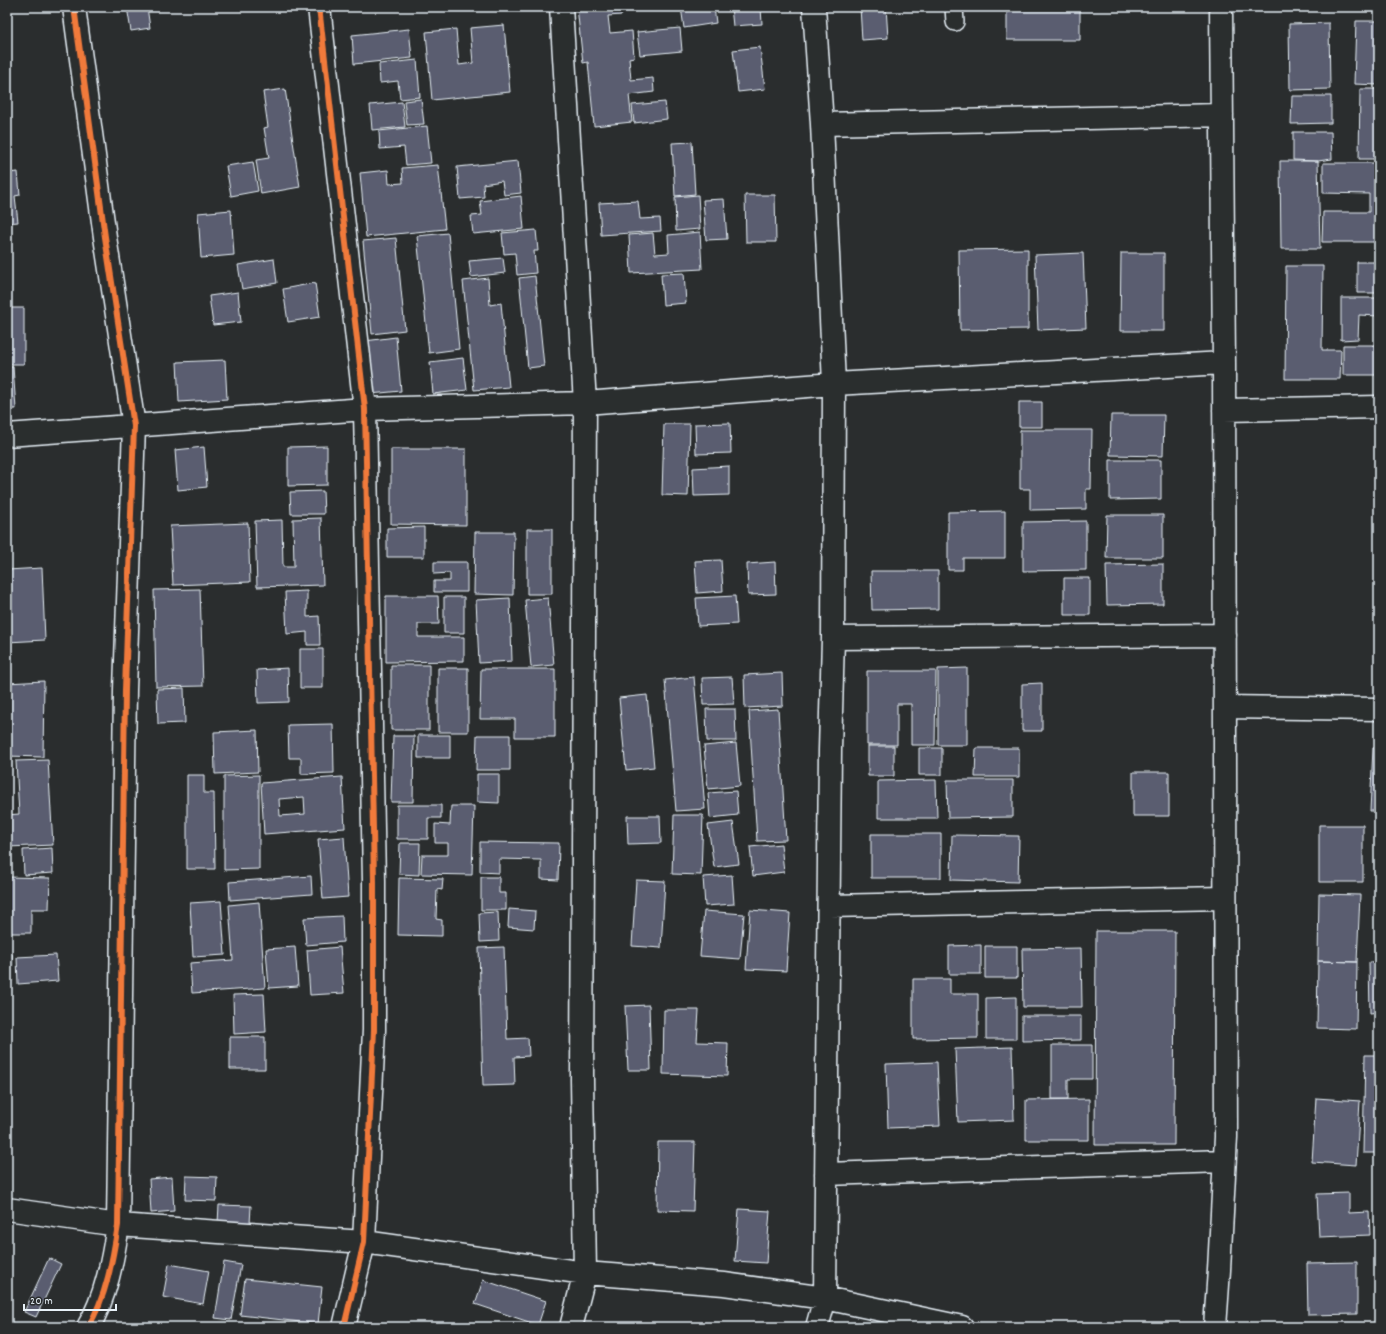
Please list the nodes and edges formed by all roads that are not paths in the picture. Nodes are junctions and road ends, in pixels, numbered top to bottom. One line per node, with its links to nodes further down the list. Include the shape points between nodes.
1 (74, 7): 14 (street, via 104,237)
2 (319, 7): 12 (street)
3 (561, 7): 10 (street)
4 (814, 7): 7 (street)
5 (1222, 7): 6 (street)
6 (1222, 115): 7 (street); 8 (street)
7 (822, 124): 9 (street)
8 (1224, 363): 9 (street); 13 (street)
9 (834, 384): 10 (street); 17 (street)
10 (585, 403): 12 (street); 27 (street, via 582,1072)
11 (1379, 407): 13 (street)
12 (365, 409): 14 (street); 26 (street, via 374,1030)
13 (1224, 410): 16 (street)
14 (134, 426): 15 (street); 25 (street, via 125,690)
15 (7, 435)
16 (1224, 635): 17 (street); 18 (street)
17 (833, 638): 21 (street)
18 (1224, 707): 19 (street); 20 (street)
19 (1379, 709)
20 (1225, 898): 21 (street); 22 (street)
21 (829, 906): 23 (street)
22 (1224, 1161): 23 (street); 34 (street)
23 (826, 1174): 28 (street)
24 (7, 1209): 25 (street)
25 (118, 1225): 26 (street); 29 (street, via 113,1260 95,1315)
26 (364, 1242): 27 (street); 30 (street)
27 (585, 1273): 28 (street, via 724,1284); 31 (street)
28 (825, 1298): 32 (street); 33 (street)
29 (88, 1327)
30 (344, 1327)
31 (571, 1327)
32 (817, 1327)
33 (962, 1327)
34 (1215, 1327)

